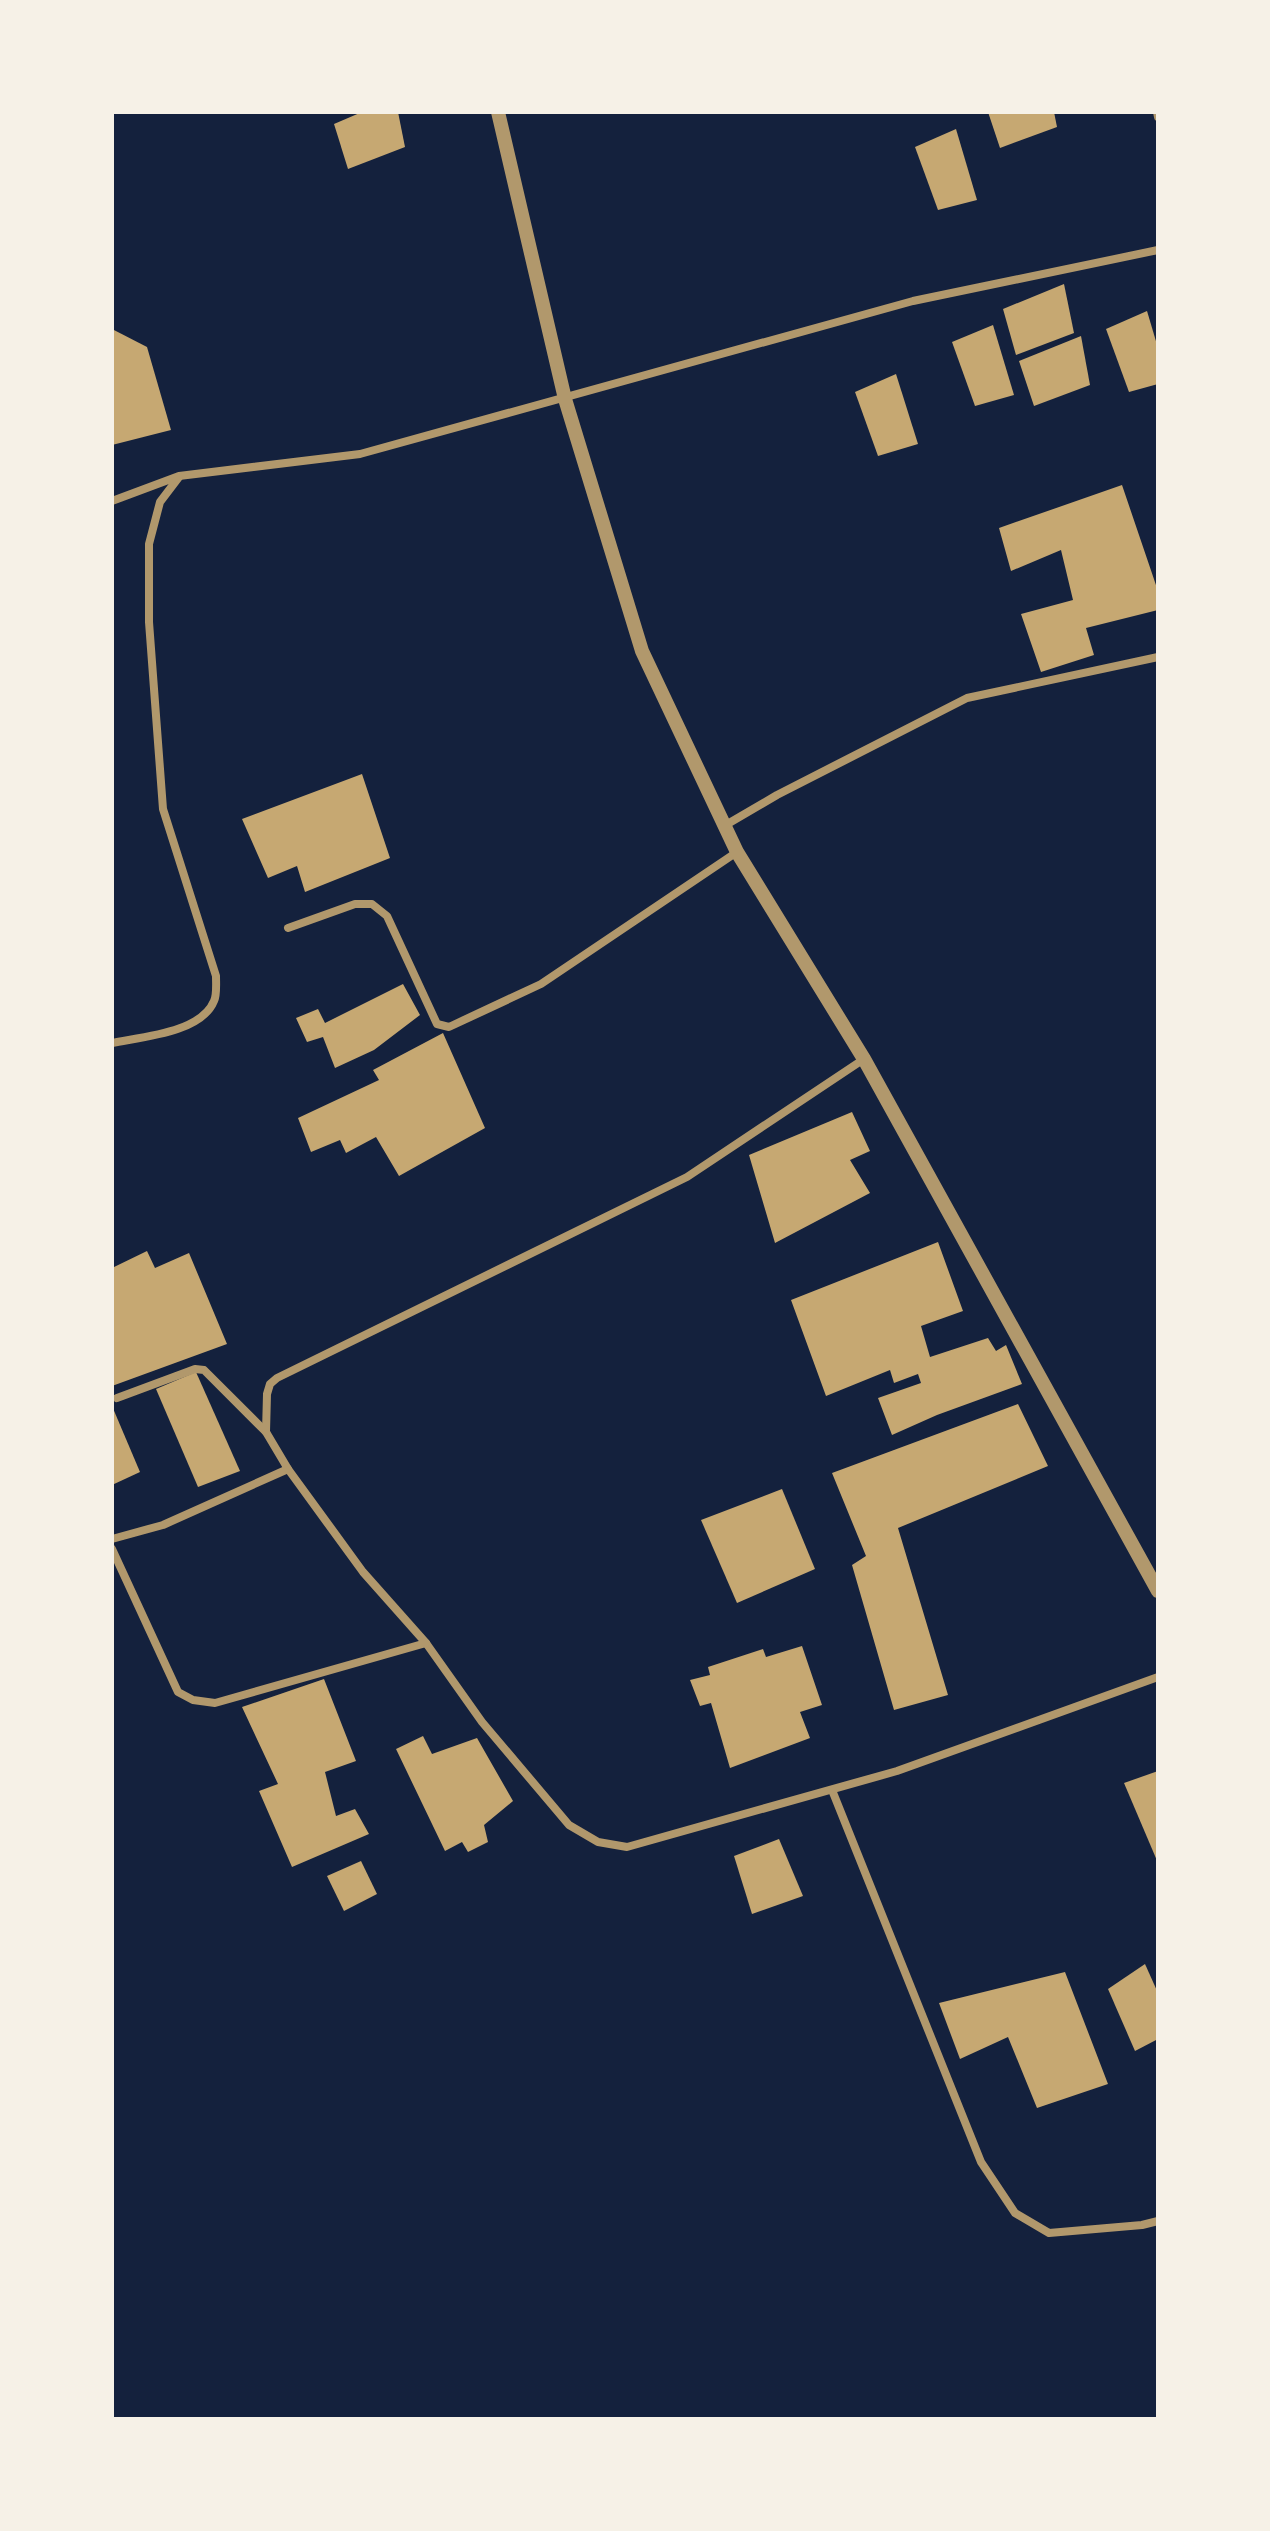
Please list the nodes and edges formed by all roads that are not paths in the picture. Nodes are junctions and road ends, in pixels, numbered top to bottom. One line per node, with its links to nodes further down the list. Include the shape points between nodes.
1 (498, 112): 3 (street)
2 (1158, 250): 3 (street, via 913,301)
3 (565, 399): 4 (street, via 360,454); 7 (street, via 642,651)
4 (179, 476): 5 (street); 10 (street, via 160,502 149,544 149,622 163,809 216,976 215,1001 183,1029)
5 (112, 501)
6 (1158, 657): 7 (street, via 967,698)
7 (724, 826): 8 (street)
8 (737, 852): 9 (street, via 541,984 449,1027 437,1024 387,916 372,904 355,904); 11 (street)
9 (288, 928)
10 (112, 1043)
11 (864, 1059): 13 (street, via 687,1177 277,1378 267,1394); 17 (street)
12 (117, 1398): 13 (street, via 204,1370)
13 (266, 1432): 14 (street)
14 (288, 1469): 15 (street, via 163,1525); 18 (street, via 363,1572)
15 (112, 1539)
16 (112, 1549): 18 (street, via 178,1692 193,1700 215,1703)
17 (1158, 1591)
18 (426, 1643): 20 (street, via 482,1722 569,1825 598,1842 627,1847)
19 (1158, 1677): 20 (street)
20 (832, 1790): 21 (street, via 981,2162 1015,2213 1049,2233)
21 (1158, 2221)

